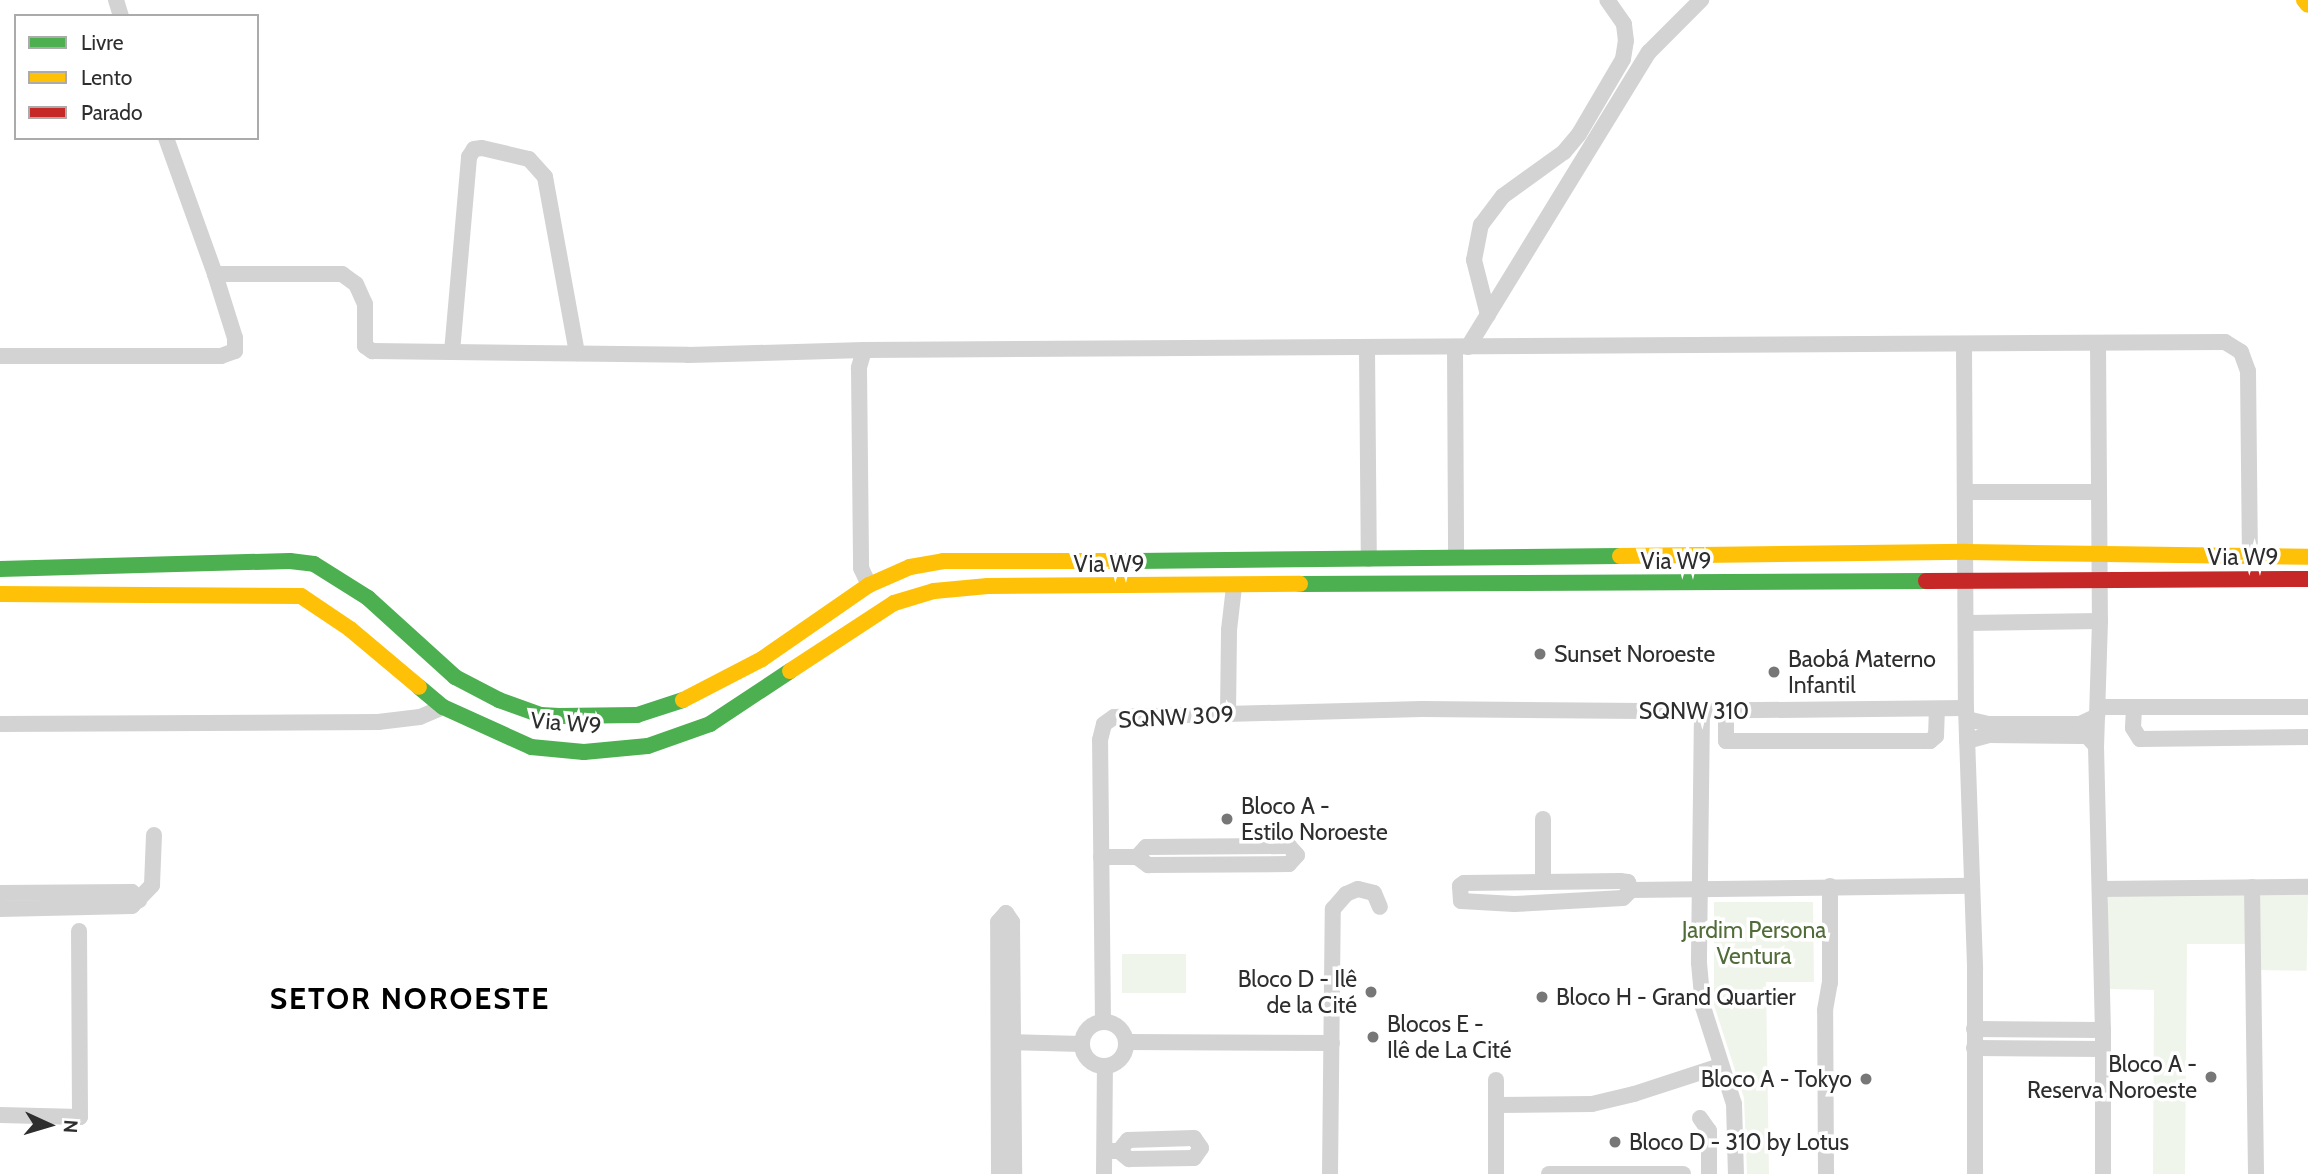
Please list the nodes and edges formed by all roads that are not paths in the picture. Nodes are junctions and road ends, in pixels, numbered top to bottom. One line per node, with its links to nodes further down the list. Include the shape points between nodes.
1 (1607, 0): 7 (street, via 1624,24 1623,59 1564,152 1503,196 1481,225 1474,260)
2 (1701, 0): 7 (street, via 1649,52)
3 (2304, 0): 4 (main road)
4 (2308, 5)
5 (167, 140): 6 (street)
6 (215, 275): 13 (street, via 342,274 356,284 365,304 365,346 372,351); 15 (street, via 235,351 221,356)
7 (1488, 315): 10 (street)
8 (1964, 344): 9 (street); 10 (street); 16 (street)
9 (2098, 344): 17 (street); 20 (street, via 2225,342 2241,352 2248,371)
10 (1462, 347): 11 (street); 22 (street)
11 (1367, 349): 12 (street); 23 (street)
12 (864, 350): 14 (street); 29 (street, via 859,368 861,568)
13 (452, 352): 14 (street); 14 (street, via 469,157 474,149 482,148 529,159 545,177)
14 (577, 354)
15 (0, 356)
16 (1966, 492): 17 (street); 18 (street)
17 (2098, 492): 19 (street)
18 (1967, 552): 19 (main road, Via W9); 22 (main road, Via W9); 28 (street)
19 (2099, 554): 20 (main road, Via W9); 27 (street)
20 (2250, 556): 21 (main road, Via W9)
21 (2308, 556)
22 (1456, 558): 23 (main road, Via W9)
23 (1369, 559): 24 (main road, Via W9)
24 (1230, 561): 29 (main road, Via W9, via 943,561 910,567); 30 (main road)
25 (0, 569): 29 (main road, Via W9, via 314,564 368,598 455,677 499,700 541,715 559,716 637,715 680,702 762,659)
26 (2308, 579): 27 (main road, Via W9)
27 (2099, 581): 28 (main road, Via W9); 32 (street)
28 (1966, 582): 30 (main road, Via W9); 33 (street)
29 (869, 585)
30 (1234, 587): 34 (main road, Via W9, via 988,586 934,591 894,603 710,724 648,746 584,752 531,747); 42 (street)
31 (0, 594): 34 (main road, Via W9, via 301,596 350,629)
32 (2100, 621): 33 (street); 41 (street)
33 (1967, 623): 43 (street)
34 (443, 707): 44 (street, via 420,717 378,722)
35 (2308, 707): 36 (street, SQNW 310)
36 (2134, 708): 41 (street, SQNW 310); 45 (street, via 2133,727 2140,739)
37 (1422, 709): 39 (street, SQNW 310); 42 (street, SQNW 309)
38 (1937, 710): 40 (street, SQNW 310); 40 (street, via 1936,736 1930,741 1726,741); 43 (street, SQNW 310)
39 (1702, 711): 40 (street, SQNW 310); 57 (street)
40 (1726, 711)
41 (2097, 712): 43 (street, SQNW 310, via 2080,724 1988,724); 47 (street)
42 (1228, 714): 50 (street, SQNW 309, via 1114,718 1104,724 1100,740)
43 (1966, 714): 46 (street)
44 (0, 724)
45 (2308, 737)
46 (1967, 741): 47 (street, via 1989,735 2087,736); 54 (street)
47 (2096, 746): 58 (street)
48 (1542, 819): 52 (street)
49 (154, 835): 61 (street, via 152,885)
50 (1101, 857): 51 (street); 65 (street, SQNW 309)
51 (1137, 857): 51 (street, via 1148,865 1289,864 1297,855 1289,846 1146,847)
52 (1543, 881): 59 (street, via 1620,881 1628,882); 59 (street, via 1464,883 1461,901 1514,904 1623,898)
53 (1830, 886): 54 (street); 57 (street); 89 (street)
54 (1972, 886): 66 (street)
55 (2252, 887): 56 (street); 58 (street); 92 (street)
56 (2308, 887)
57 (1701, 889): 59 (street); 74 (street, via 1703,1007)
58 (2101, 889): 67 (street)
59 (1631, 890)
60 (0, 893): 61 (street, via 132,892)
61 (139, 900): 63 (street, via 132,906)
62 (1380, 907): 70 (street, via 1374,893 1358,889 1346,894 1333,909)
63 (0, 909)
64 (79, 931): 78 (street, via 80,1117)
65 (1103, 1022): 69 (street, via 1119,1027); 71 (street, via 1087,1030)
66 (1974, 1029): 67 (street); 72 (street)
67 (2104, 1030): 73 (street)
68 (1006, 1042): 68 (street, via 1012,922 1006,913 998,922); 71 (street); 80 (street); 81 (street)
69 (1126, 1042): 70 (street); 75 (street, via 1118,1062)
70 (1332, 1043): 83 (street)
71 (1082, 1044): 75 (street, via 1088,1060)
72 (1974, 1048): 73 (street); 90 (street)
73 (2103, 1049): 91 (street)
74 (1720, 1066): 77 (street, via 1592,1104); 88 (street, via 1734,1104)
75 (1105, 1067): 82 (street, via 1112,1151)
76 (1496, 1080): 77 (street)
77 (1496, 1105): 84 (street)
78 (0, 1115)
79 (1700, 1118): 87 (street, via 1709,1131)
80 (999, 1174)
81 (1014, 1174)
82 (1104, 1174)
83 (1330, 1174)
84 (1496, 1174)
85 (1549, 1174): 86 (street)
86 (1683, 1174)
87 (1709, 1174)
88 (1736, 1174)
89 (1826, 1174)
90 (1975, 1174)
91 (2103, 1174)
92 (2256, 1174)

